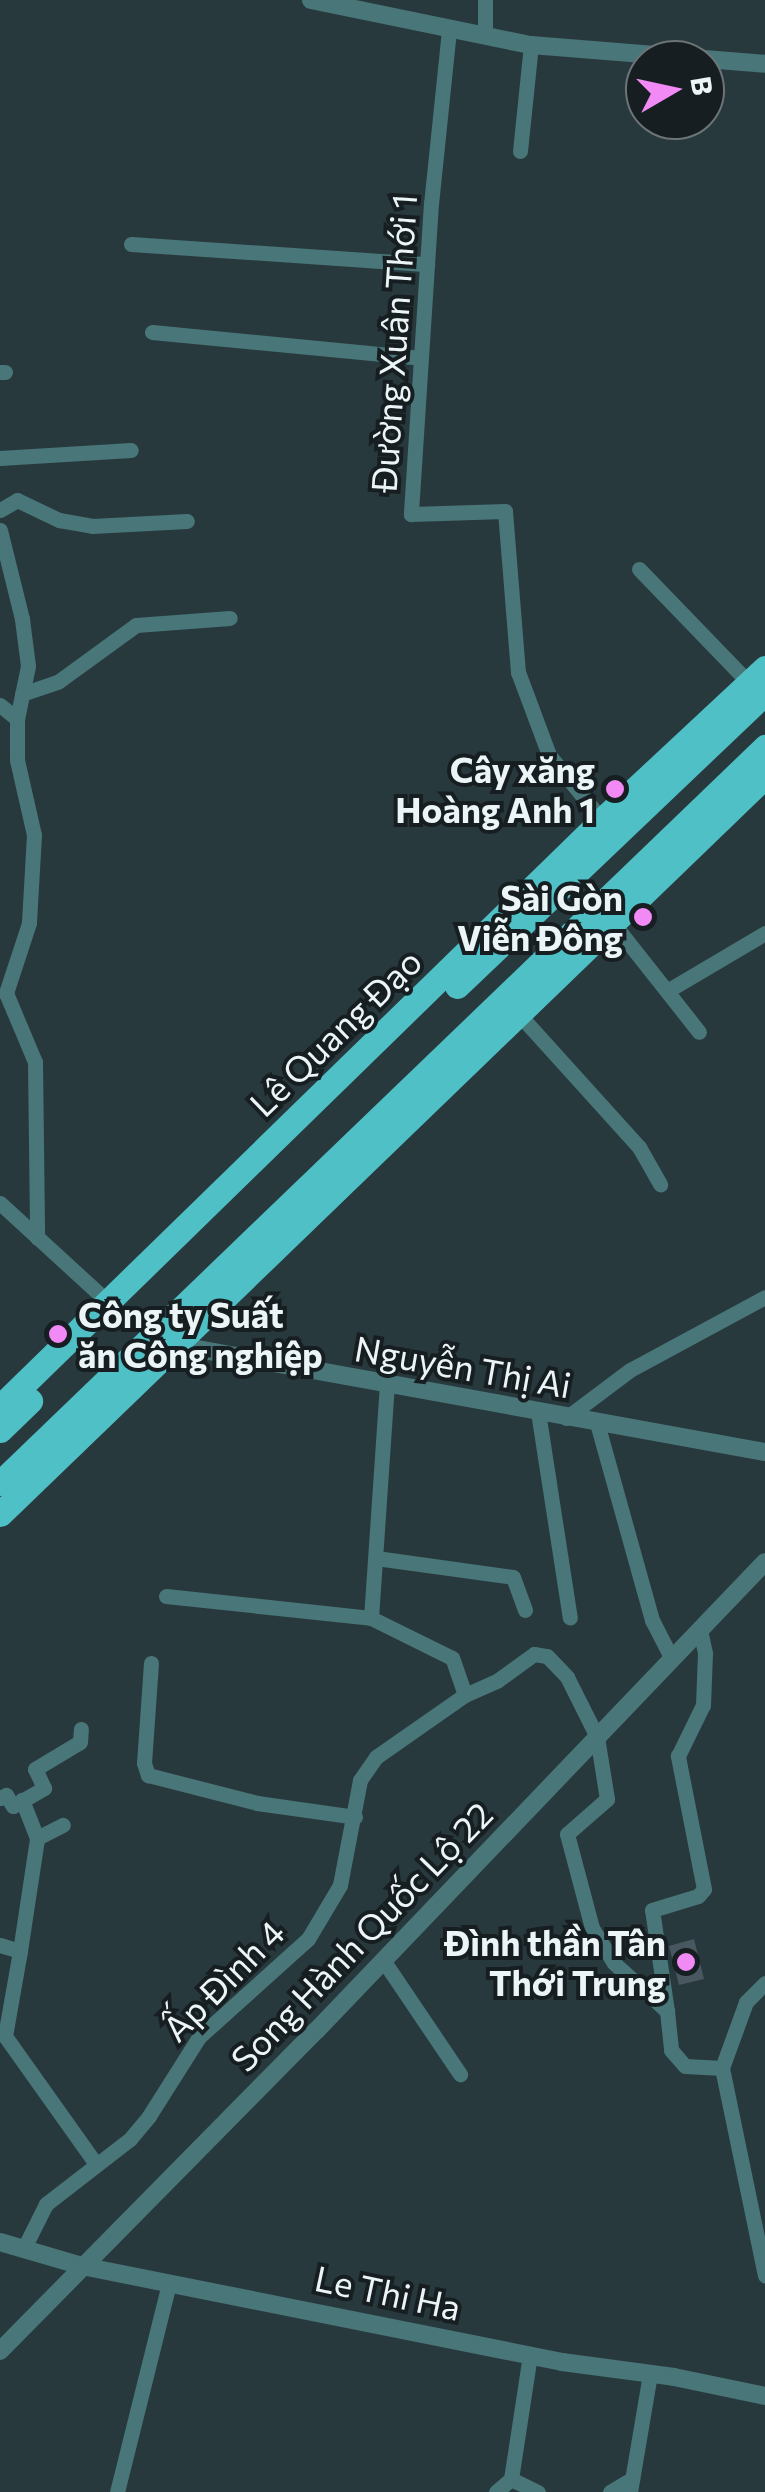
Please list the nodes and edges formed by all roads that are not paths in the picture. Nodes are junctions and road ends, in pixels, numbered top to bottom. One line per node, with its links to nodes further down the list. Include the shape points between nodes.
1 (312, 0): 3 (street)
2 (485, 0): 4 (street)
3 (449, 30): 4 (street); 9 (street, Đường Xuân Thới 1)
4 (485, 35): 5 (street)
5 (531, 45): 6 (street); 7 (street)
6 (765, 64)
7 (520, 151)
8 (132, 244): 9 (street)
9 (427, 264): 11 (street, Đường Xuân Thới 1)
10 (152, 332): 11 (street)
11 (421, 358): 27 (street, Đường Xuân Thới 1, via 411,514 505,511 518,672 549,755)
12 (130, 450): 13 (street)
13 (0, 458)
14 (0, 510): 15 (street, via 17,500 59,520 92,526)
15 (187, 521)
16 (0, 530): 20 (street, via 22,619 28,666)
17 (639, 570): 19 (street)
18 (230, 618): 20 (street, via 136,625 59,681)
19 (760, 685): 27 (highway, Lê Quang Đạo)
20 (22, 694): 22 (street)
21 (0, 705): 22 (street)
22 (17, 718): 23 (street)
23 (18, 740): 24 (street); 31 (street, via 34,835 29,923)
24 (0, 742)
25 (765, 747): 28 (highway)
26 (765, 776): 28 (highway)
27 (608, 827): 38 (highway, Lê Quang Đạo)
28 (607, 915): 30 (street); 32 (highway); 39 (highway)
29 (765, 933): 30 (street)
30 (667, 991): 33 (street)
31 (3, 993): 36 (street, via 36,1062)
32 (516, 1011): 34 (street, via 639,1146); 39 (highway)
33 (699, 1032)
34 (660, 1184)
35 (0, 1203): 36 (street)
36 (37, 1238): 38 (street)
37 (765, 1297): 43 (street, via 630,1370)
38 (114, 1308): 41 (highway, Lê Quang Đạo); 45 (highway, Lê Quang Đạo)
39 (161, 1341): 40 (street, Nguyễn Thị Ai); 47 (highway); 48 (highway)
40 (387, 1386): 42 (street, Nguyễn Thị Ai); 49 (street)
41 (0, 1407)
42 (538, 1412): 43 (street, Nguyễn Thị Ai); 54 (street)
43 (566, 1418): 44 (street, Nguyễn Thị Ai)
44 (597, 1423): 46 (street, Nguyễn Thị Ai); 56 (street, via 652,1620)
45 (0, 1430)
46 (765, 1452)
47 (0, 1484)
48 (0, 1514)
49 (376, 1558): 52 (street, via 512,1576); 53 (street)
50 (765, 1562): 55 (street, Song Hành Quốc Lộ 22)
51 (166, 1596): 53 (street)
52 (525, 1610)
53 (372, 1618): 58 (street, via 452,1658)
54 (570, 1618)
55 (700, 1630): 56 (street, Song Hành Quốc Lộ 22); 70 (street, via 703,1706 678,1756 705,1878 698,1896 652,1910)
56 (672, 1659): 60 (street, Song Hành Quốc Lộ 22)
57 (152, 1663): 63 (street, via 148,1775)
58 (464, 1694): 60 (street, Ấp Đình 4, via 498,1680 522,1659 546,1656 567,1677); 63 (street, Ấp Đình 4, via 376,1757 360,1780)
59 (81, 1730): 62 (street, via 80,1742 35,1769 44,1788)
60 (597, 1737): 68 (street, Song Hành Quốc Lộ 22); 70 (street, via 607,1798 567,1834 592,1928 614,1963)
61 (0, 1798): 62 (street, via 6,1795 14,1806)
62 (22, 1800): 65 (street)
63 (356, 1817): 73 (street, Ấp Đình 4, via 340,1885 308,1938 199,2037 150,2116)
64 (63, 1825): 65 (street)
65 (38, 1838): 67 (street)
66 (0, 1945): 67 (street)
67 (20, 1951): 73 (street, via 5,2036)
68 (383, 1960): 72 (street); 77 (street, Song Hành Quốc Lộ 22)
69 (765, 1984): 71 (street, via 746,2002)
70 (666, 2010): 71 (street, via 670,2050 685,2066)
71 (722, 2068): 75 (street)
72 (460, 2074)
73 (96, 2164): 76 (street, Ấp Đình 4, via 46,2204)
74 (0, 2242): 76 (street, Le Thi Ha)
75 (762, 2247): 78 (street)
76 (24, 2248): 77 (street, Le Thi Ha)
77 (82, 2266): 79 (street, Le Thi Ha); 80 (street, Song Hành Quốc Lộ 22)
78 (765, 2276)
79 (169, 2282): 81 (street, Le Thi Ha); 86 (street)
80 (0, 2351)
81 (530, 2354): 82 (street, Le Thi Ha); 84 (street)
82 (650, 2374): 83 (street, Le Thi Ha); 85 (street)
83 (765, 2396)
84 (511, 2479): 87 (street); 88 (street)
85 (631, 2486): 89 (street)
86 (117, 2492)
87 (496, 2492)
88 (538, 2492)
89 (610, 2492)

